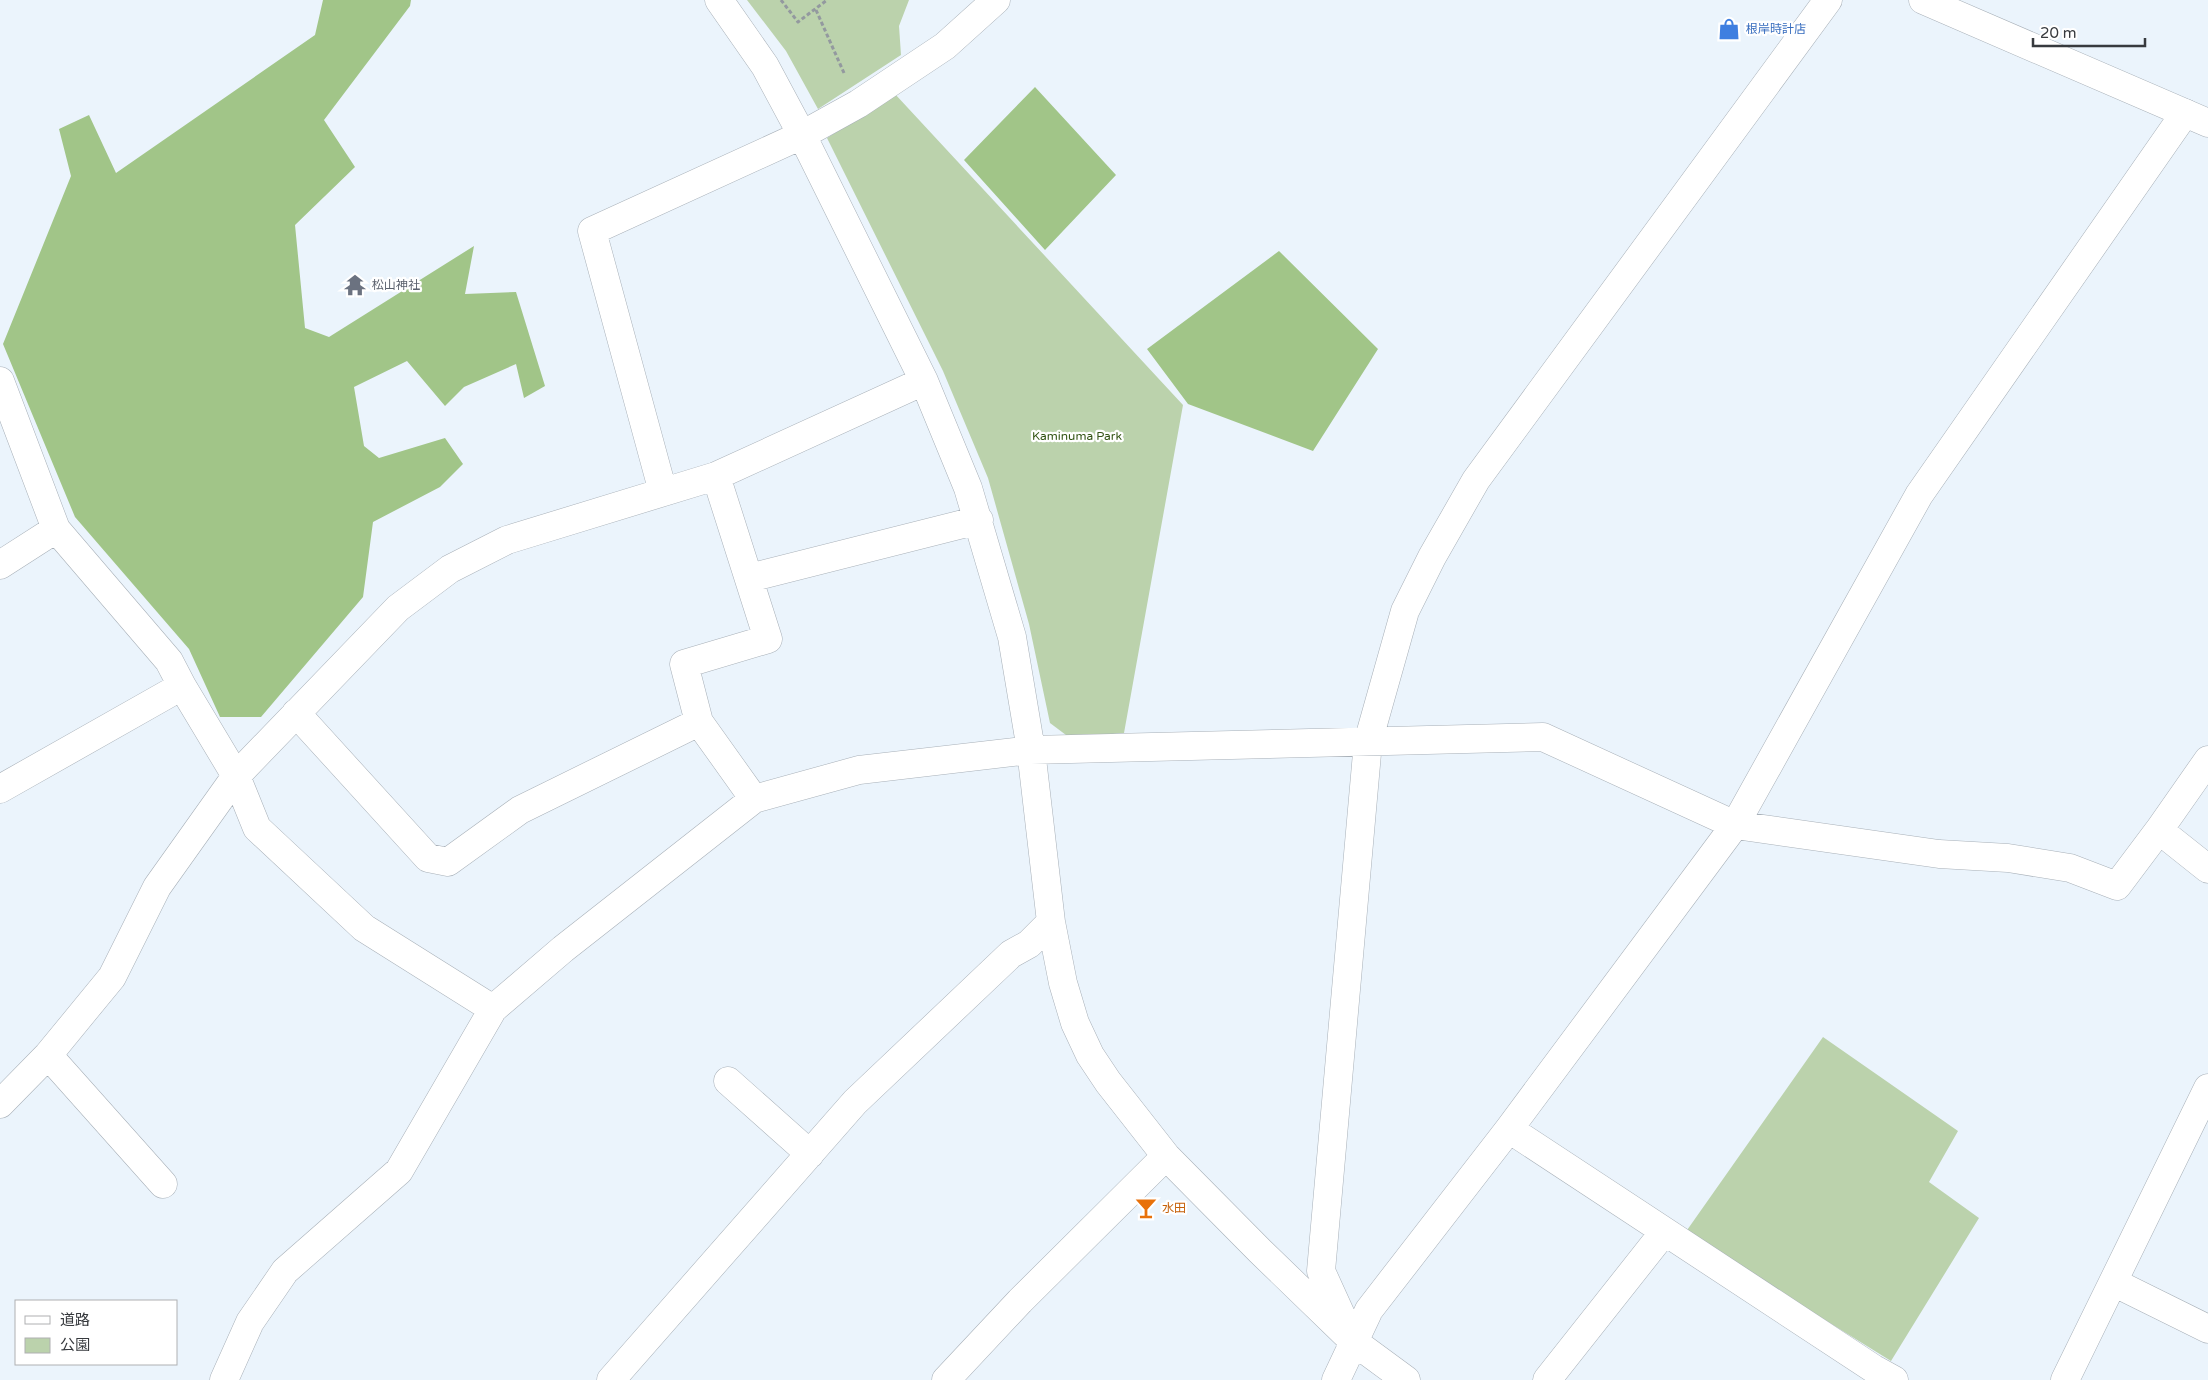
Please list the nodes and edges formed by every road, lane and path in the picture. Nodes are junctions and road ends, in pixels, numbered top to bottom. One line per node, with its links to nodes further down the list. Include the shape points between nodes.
1 (719, 0): 10 (street, via 766,66)
2 (781, 0): 7 (path, via 798,22)
3 (827, 0): 7 (path)
4 (996, 0): 8 (street, via 946,46)
5 (1828, 0): 22 (street, via 1476,480 1405,611)
6 (1923, 0): 9 (street)
7 (816, 10): 8 (path)
8 (858, 104): 10 (street)
9 (2196, 118): 28 (street, via 1918,495)
10 (802, 135): 12 (street); 14 (street, via 592,231)
11 (0, 381): 16 (street)
12 (924, 381): 13 (street); 15 (street)
13 (716, 476): 14 (street); 18 (street)
14 (663, 492): 20 (street, via 507,540 450,569 398,608)
15 (978, 520): 18 (street); 23 (street, via 1012,637)
16 (56, 529): 17 (street); 19 (street, via 169,661)
17 (0, 565)
18 (749, 578): 21 (street, via 768,639 684,664)
19 (182, 686): 25 (street); 26 (street)
20 (296, 713): 21 (street, via 428,858 448,862 520,810); 25 (street)
21 (699, 722): 27 (street)
22 (1368, 742): 23 (street); 28 (street, via 1543,738); 44 (street, via 1321,1272)
23 (1031, 750): 27 (street, via 859,770); 31 (street)
24 (2208, 760): 29 (street)
25 (236, 776): 32 (street, via 257,828 364,928); 33 (street, via 157,887 112,977)
26 (0, 789)
27 (754, 799): 32 (street, via 563,949)
28 (1734, 825): 29 (street, via 1939,854 2008,858 2061,866 2117,886); 37 (street)
29 (2159, 830): 30 (street)
30 (2208, 869)
31 (1051, 922): 38 (street, via 1029,944 1011,954 855,1102); 39 (street, via 1075,1024 1090,1055)
32 (493, 1009): 45 (street, via 399,1171 284,1271 250,1322)
33 (48, 1054): 36 (street); 40 (street)
34 (728, 1081): 38 (street)
35 (2208, 1088): 42 (street)
36 (4, 1092)
37 (1509, 1129): 41 (street); 44 (street, via 1369,1310)
38 (810, 1154): 46 (street)
39 (1166, 1156): 44 (street); 47 (street, via 1020,1300)
40 (163, 1184)
41 (1664, 1232): 50 (street); 51 (street)
42 (2113, 1282): 43 (street); 52 (street)
43 (2208, 1329)
44 (1353, 1341): 48 (street); 49 (street)
45 (224, 1380)
46 (611, 1380)
47 (946, 1380)
48 (1336, 1380)
49 (1406, 1380)
50 (1547, 1380)
51 (1894, 1380)
52 (2065, 1380)

